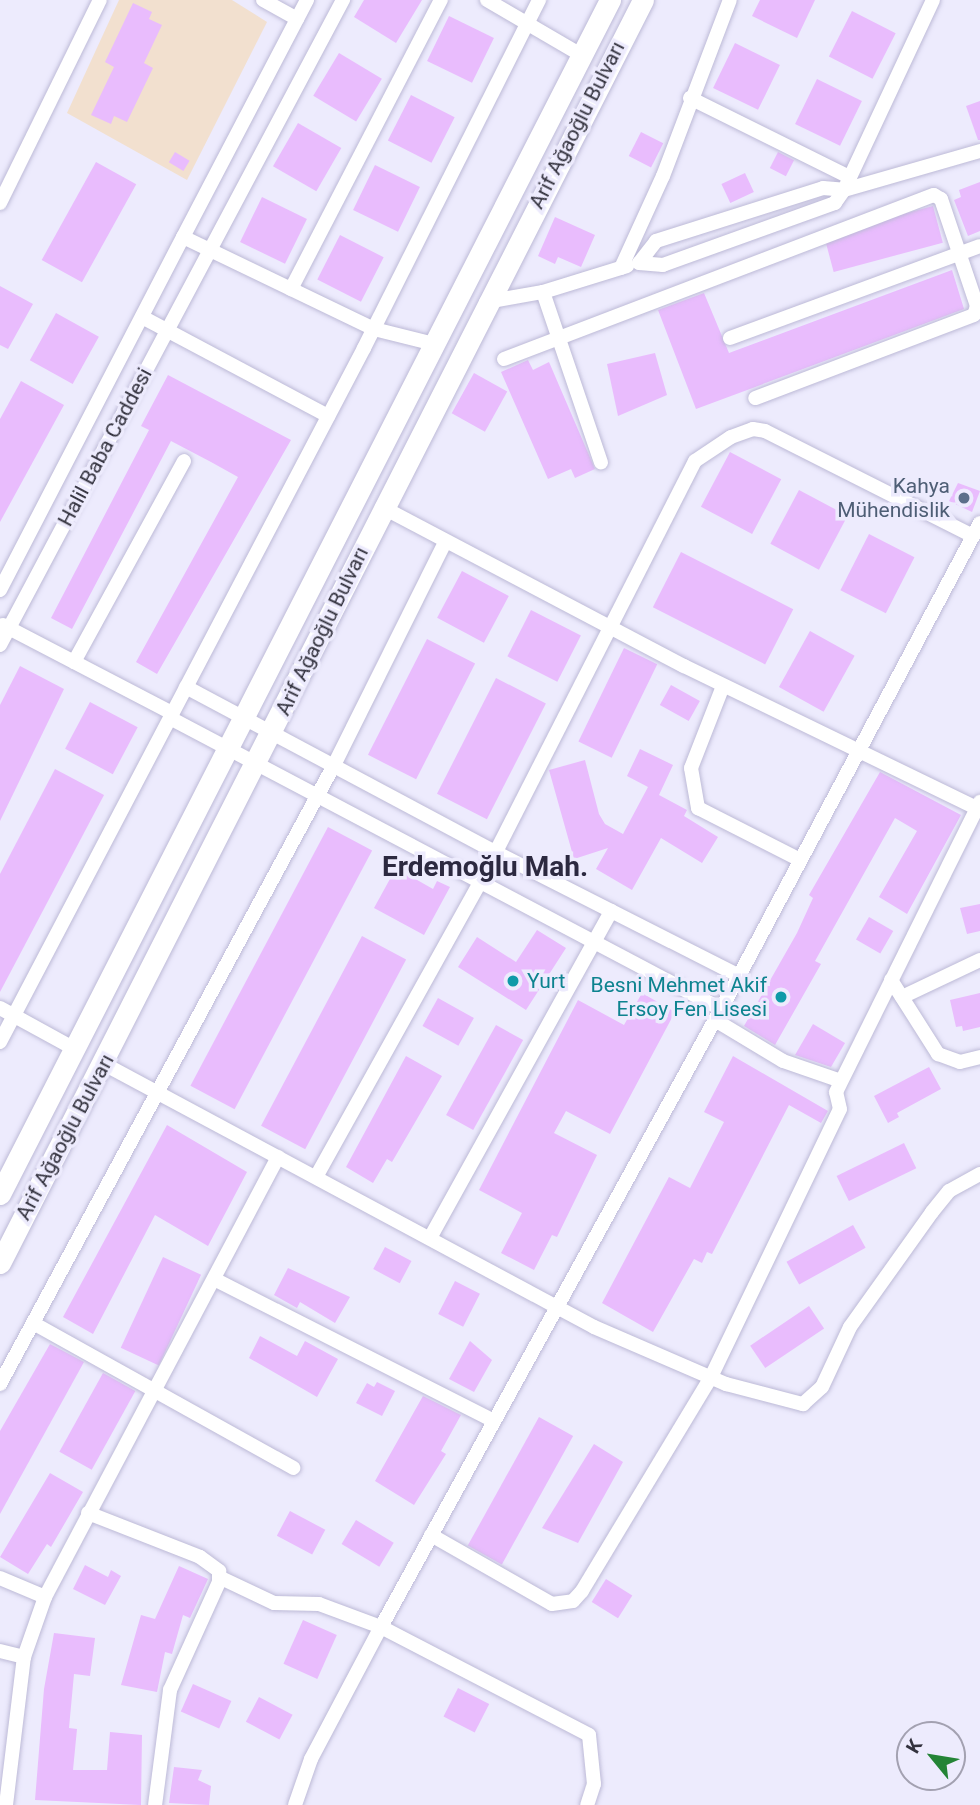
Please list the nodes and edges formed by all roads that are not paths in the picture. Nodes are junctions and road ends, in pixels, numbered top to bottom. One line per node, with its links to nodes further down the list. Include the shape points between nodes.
1 (100, 0): 18 (street)
2 (263, 0): 12 (street)
3 (307, 0): 12 (street)
4 (342, 0): 21 (street, Halil Baba Caddesi)
5 (441, 0): 25 (street)
6 (487, 0): 13 (street)
7 (539, 0): 13 (street)
8 (610, 0): 14 (highway, Arif Ağaoğlu Bulvarı)
9 (643, 0): 27 (highway, Arif Ağaoğlu Bulvarı)
10 (730, 0): 15 (street)
11 (933, 0): 17 (street)
12 (298, 19): 19 (street)
13 (529, 21): 14 (street); 29 (street)
14 (581, 55): 33 (highway, Arif Ağaoğlu Bulvarı)
15 (690, 98): 17 (street); 24 (street, via 663,176)
16 (980, 151): 17 (street)
17 (845, 183): 23 (street, via 656,241); 23 (street, via 835,203 663,265)
18 (0, 203)
19 (183, 237): 21 (street); 28 (street)
20 (980, 246): 22 (street)
21 (210, 250): 25 (street); 30 (street, Halil Baba Caddesi)
22 (960, 254): 31 (street, via 946,209 934,195); 32 (street); 35 (street, via 977,306 968,321)
23 (639, 263): 24 (street)
24 (621, 268): 26 (street)
25 (291, 289): 29 (street)
26 (543, 292): 27 (street); 31 (street)
27 (486, 302): 39 (highway, Arif Ağaoğlu Bulvarı)
28 (142, 317): 30 (street); 42 (street)
29 (374, 329): 33 (street); 36 (street)
30 (167, 330): 36 (street); 43 (street, Halil Baba Caddesi)
31 (558, 338): 34 (street); 38 (street)
32 (730, 338)
33 (434, 344): 50 (highway, Arif Ağaoğlu Bulvarı)
34 (504, 359)
35 (755, 398)
36 (328, 416): 48 (street)
37 (184, 461): 46 (street)
38 (601, 462)
39 (382, 507): 41 (street); 51 (highway, Arif Ağaoğlu Bulvarı)
40 (977, 530): 44 (street, via 753,429 731,437 695,461); 53 (street)
41 (445, 541): 44 (street); 55 (street)
42 (0, 590)
43 (4, 626): 45 (street, Halil Baba Caddesi); 46 (street)
44 (609, 627): 47 (street); 58 (street)
45 (0, 645)
46 (74, 662): 49 (street)
47 (723, 685): 53 (street); 59 (street, via 691,768 698,808)
48 (186, 687): 49 (street); 50 (street)
49 (171, 716): 52 (street); 69 (street)
50 (244, 718): 51 (street); 52 (highway, Arif Ağaoğlu Bulvarı)
51 (273, 732): 54 (highway, Arif Ağaoğlu Bulvarı); 55 (street)
52 (228, 750): 54 (street); 71 (highway, Arif Ağaoğlu Bulvarı)
53 (855, 751): 57 (street); 59 (street)
54 (257, 764): 56 (street); 73 (highway, Arif Ağaoğlu Bulvarı)
55 (334, 765): 56 (street); 58 (street)
56 (317, 794): 60 (street); 75 (street)
57 (979, 805): 65 (street)
58 (495, 852): 60 (street); 61 (street)
59 (798, 859): 64 (street)
60 (482, 879): 62 (street); 78 (street)
61 (611, 911): 62 (street); 64 (street)
62 (595, 940): 68 (street); 80 (street)
63 (980, 960): 66 (street)
64 (739, 976): 68 (street)
65 (891, 980): 66 (street); 74 (street)
66 (902, 997): 72 (street, via 938,1055 960,1062)
67 (0, 1008): 69 (street)
68 (718, 1014): 74 (street, via 783,1061); 83 (street)
69 (13, 1016): 70 (street); 71 (street)
70 (0, 1042)
71 (75, 1049): 79 (highway, Arif Ağaoğlu Bulvarı)
72 (980, 1056)
73 (104, 1064): 75 (street); 81 (highway, Arif Ağaoğlu Bulvarı)
74 (841, 1081): 85 (street, via 836,1092 840,1109)
75 (157, 1092): 76 (street); 84 (street)
76 (278, 1157): 78 (street); 82 (street)
77 (980, 1174): 85 (street, via 949,1191 932,1212 850,1327 813,1399 803,1405 789,1402)
78 (316, 1177): 80 (street)
79 (0, 1194)
80 (430, 1238): 83 (street)
81 (0, 1263)
82 (214, 1279): 87 (street); 88 (street)
83 (557, 1305): 85 (street, via 594,1327); 88 (street)
84 (33, 1322): 86 (street); 87 (street)
85 (711, 1377): 91 (street, via 573,1601 552,1604 541,1599)
86 (0, 1384)
87 (154, 1390): 89 (street); 90 (street)
88 (494, 1421): 91 (street)
89 (293, 1468)
90 (88, 1513): 92 (street, via 200,1557 214,1565); 94 (street)
91 (431, 1535): 95 (street)
92 (219, 1577): 95 (street, via 274,1603 319,1604); 99 (street, via 170,1690)
93 (0, 1578): 94 (street)
94 (45, 1597): 97 (street)
95 (381, 1627): 100 (street, via 310,1759); 101 (street, via 589,1735 594,1784)
96 (0, 1651): 97 (street)
97 (24, 1657): 98 (street)
98 (6, 1805)
99 (155, 1805)
100 (295, 1805)
101 (587, 1805)

